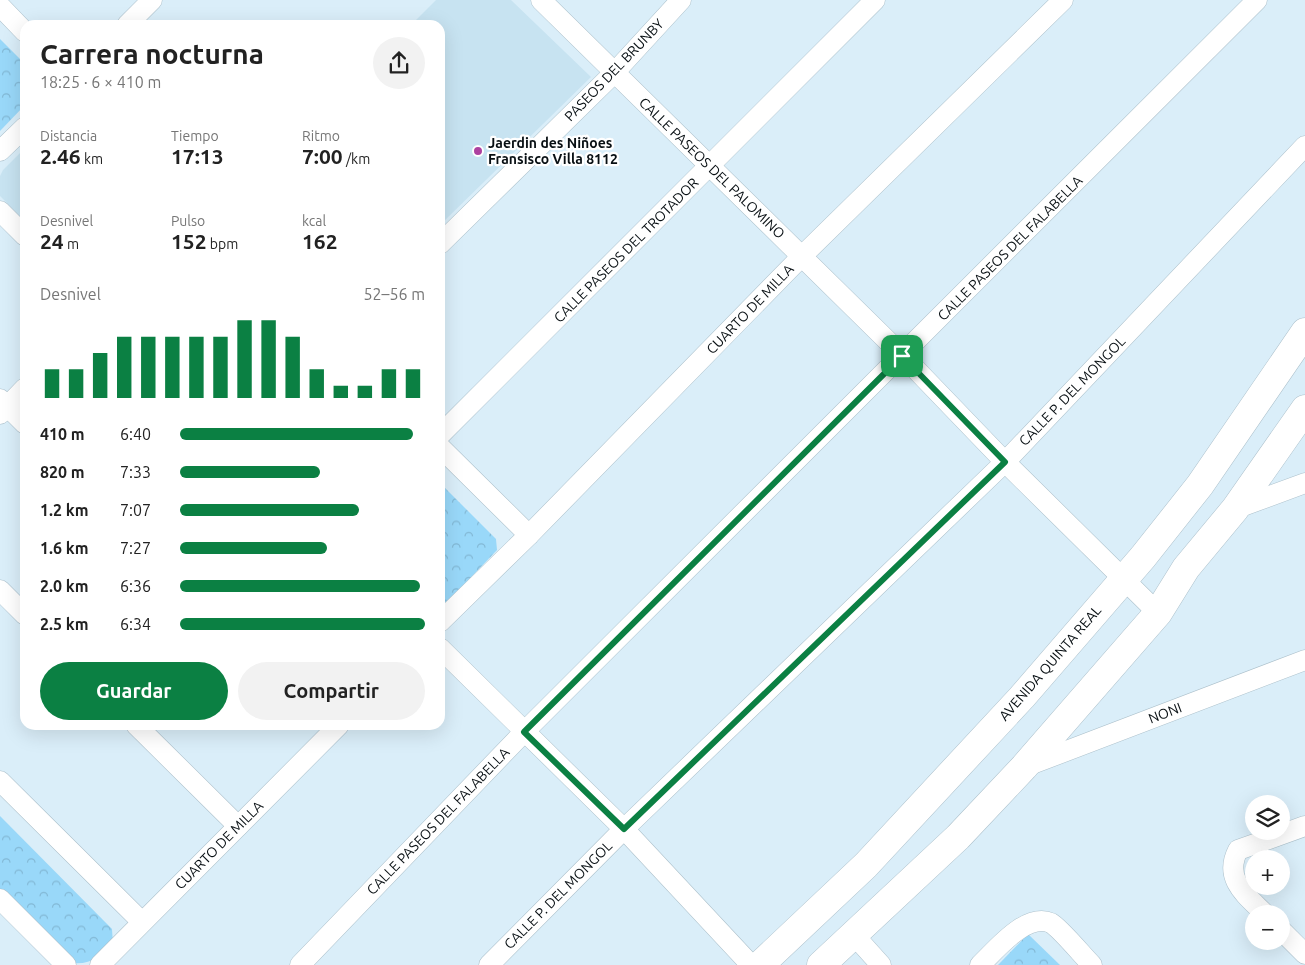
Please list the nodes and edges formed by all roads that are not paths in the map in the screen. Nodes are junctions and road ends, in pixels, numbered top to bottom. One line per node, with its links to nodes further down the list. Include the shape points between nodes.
1 (152, 0): 8 (street)
2 (541, 0): 10 (street, CALLE PASEOS DEL PALOMINO)
3 (681, 0): 10 (street, PASEOS DEL BRUNBY)
4 (875, 0): 14 (street, CALLE PASEOS DEL TROTADOR)
5 (1062, 0): 18 (street, CUARTO DE MILLA)
6 (1257, 0): 20 (street, CALLE PASEOS DEL FALABELLA)
7 (0, 6): 9 (street)
8 (132, 20)
9 (20, 27)
10 (614, 73): 14 (street, CALLE PASEOS DEL PALOMINO); 17 (street, PASEOS DEL BRUNBY)
11 (20, 132): 13 (street)
12 (1305, 146): 27 (street, CALLE P. DEL MONGOL)
13 (0, 151)
14 (710, 166): 18 (street, CALLE PASEOS DEL PALOMINO); 25 (street, CALLE PASEOS DEL TROTADOR)
15 (0, 211): 16 (street)
16 (20, 231)
17 (445, 239)
18 (802, 256): 20 (street, CALLE PASEOS DEL PALOMINO); 30 (street, CUARTO DE MILLA)
19 (1305, 332): 31 (main road, AVENIDA QUINTA REAL, via 1200,485)
20 (902, 356): 27 (street, CALLE PASEOS DEL PALOMINO); 40 (street, CALLE PASEOS DEL FALABELLA)
21 (20, 392): 22 (street)
22 (2, 407): 24 (street)
23 (1305, 409): 29 (main road)
24 (20, 420)
25 (445, 430)
26 (445, 452): 30 (street)
27 (1005, 462): 31 (street, CALLE PASEOS DEL PALOMINO); 45 (street, CALLE P. DEL MONGOL)
28 (1305, 483): 29 (street)
29 (1235, 509): 34 (main road, via 1186,568)
30 (529, 535): 35 (street, CUARTO DE MILLA)
31 (1123, 580): 34 (street, CALLE PASEOS DEL PALOMINO); 57 (main road, AVENIDA QUINTA REAL, via 1022,697 866,865)
32 (0, 590): 33 (street)
33 (20, 610)
34 (1158, 613): 41 (main road)
35 (445, 617)
36 (445, 653): 40 (street)
37 (1305, 660): 41 (street, NONI)
38 (141, 730): 43 (street)
39 (330, 730): 43 (street, CUARTO DE MILLA)
40 (524, 732): 45 (street); 54 (street, CALLE PASEOS DEL FALABELLA)
41 (1024, 767): 49 (main road, via 958,837)
42 (0, 781): 48 (street)
43 (238, 826): 48 (street, CUARTO DE MILLA)
44 (1305, 826): 47 (street, via 1238,850 1232,868 1235,884)
45 (624, 829): 55 (street, CALLE P. DEL MONGOL); 56 (street)
46 (0, 899): 52 (street)
47 (1256, 905)
48 (142, 922): 53 (street, CUARTO DE MILLA)
49 (854, 935): 58 (main road); 59 (street)
50 (1290, 939): 51 (street)
51 (1305, 954)
52 (66, 965)
53 (100, 965)
54 (300, 965)
55 (489, 965)
56 (751, 965)
57 (760, 965)
58 (821, 965)
59 (881, 965)
60 (980, 965): 61 (street, via 1021,927 1040,921 1052,924)
61 (1092, 965)

